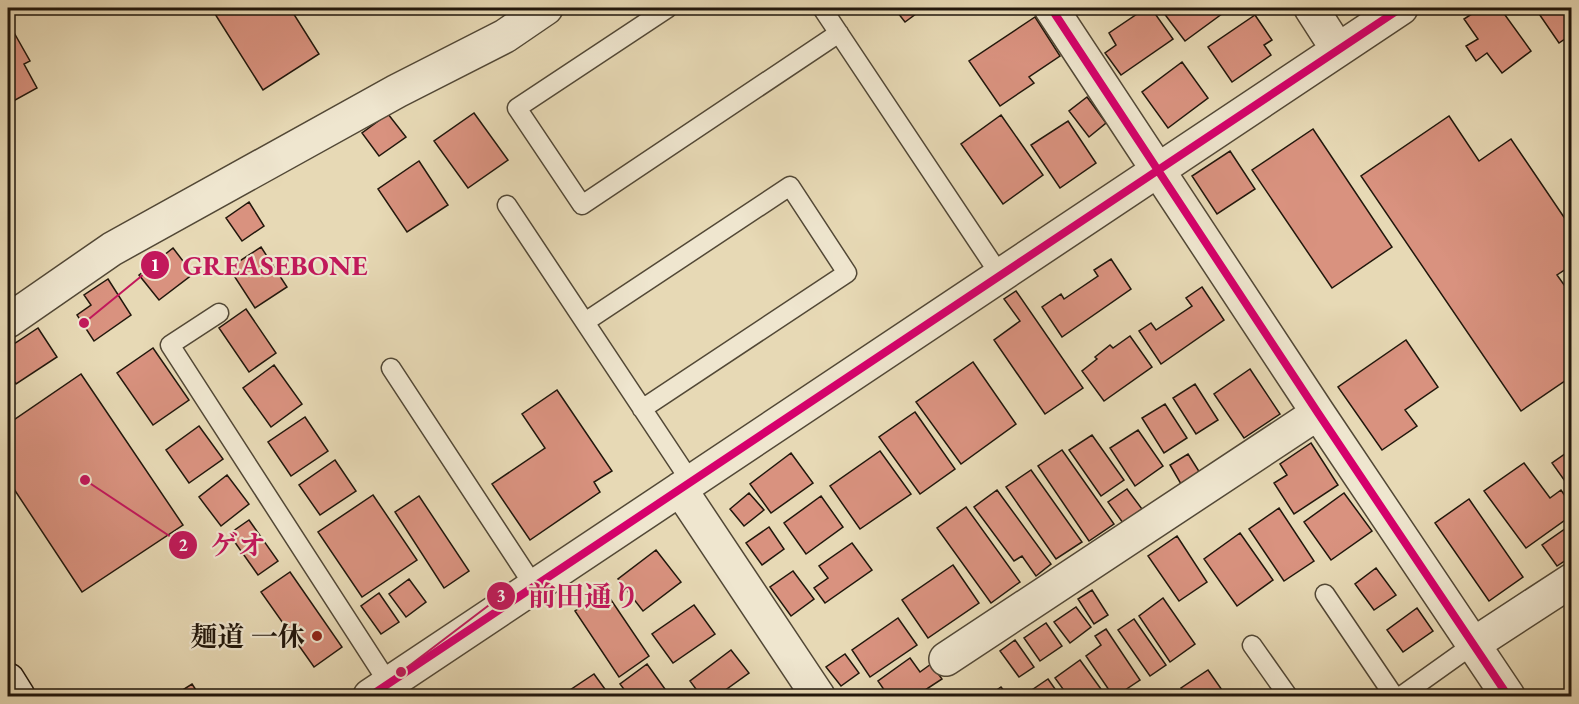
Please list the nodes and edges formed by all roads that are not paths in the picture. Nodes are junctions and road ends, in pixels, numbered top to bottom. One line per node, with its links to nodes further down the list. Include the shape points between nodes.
1 (668, 8): 7 (lane, via 517,108 582,205)
2 (822, 8): 7 (lane)
3 (1050, 8): 9 (street)
4 (1311, 8): 8 (street)
5 (1401, 8): 8 (street)
6 (540, 9): 13 (street, via 505,36 397,91 112,249)
7 (839, 33): 11 (lane)
8 (1338, 50): 9 (street)
9 (1159, 169): 11 (street); 17 (street)
10 (507, 205): 14 (lane)
11 (1000, 275): 18 (street)
12 (219, 313): 26 (lane, via 170,345)
13 (8, 321)
14 (585, 322): 16 (lane); 16 (lane, via 790,186 847,273)
15 (391, 368): 20 (lane)
16 (642, 409): 18 (lane)
17 (1318, 413): 22 (street); 24 (street)
18 (686, 486): 20 (street); 28 (street)
19 (1572, 580): 22 (street)
20 (534, 586): 26 (street)
21 (1325, 594): 30 (lane)
22 (1474, 644): 31 (lane); 32 (street)
23 (1252, 645): 29 (lane)
24 (945, 658)
25 (8, 680): 27 (street)
26 (379, 690)
27 (18, 696)
28 (818, 696)
29 (1288, 696)
30 (1394, 696)
31 (1401, 696)
32 (1508, 696)

